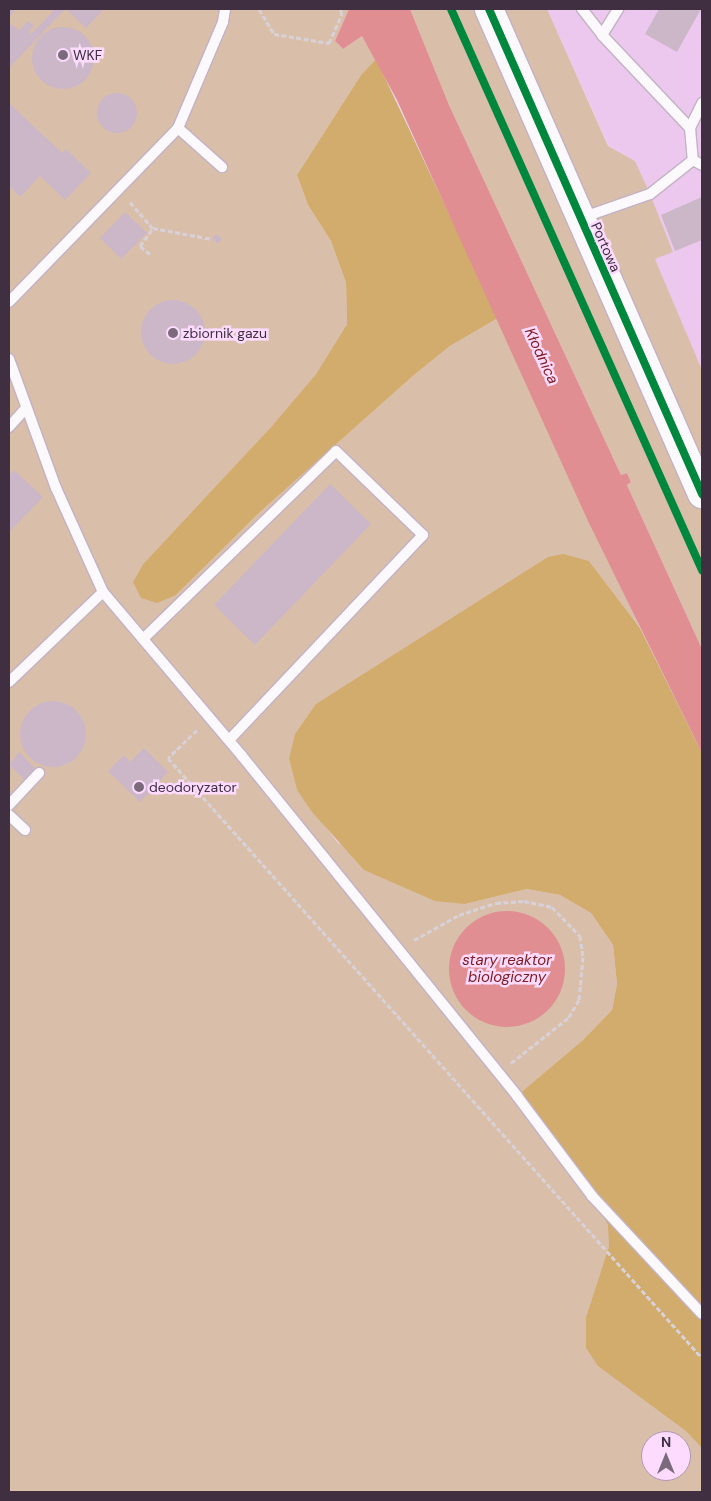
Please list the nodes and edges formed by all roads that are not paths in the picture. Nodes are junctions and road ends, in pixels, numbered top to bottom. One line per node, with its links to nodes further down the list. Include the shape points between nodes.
1 (225, 9): 7 (lane, via 223,22)
2 (489, 9): 11 (street, Portowa)
3 (582, 9): 5 (lane)
4 (618, 9): 5 (lane)
5 (602, 35): 8 (lane)
6 (702, 103): 8 (lane)
7 (178, 128): 10 (lane); 12 (lane)
8 (690, 128): 9 (lane)
9 (698, 163): 11 (lane, via 650,194)
10 (222, 167)
11 (580, 218): 16 (street, Portowa)
12 (9, 302)
13 (9, 358): 14 (lane)
14 (26, 408): 15 (lane); 17 (lane, via 56,488)
15 (9, 427)
16 (702, 491)
17 (103, 592): 18 (lane); 19 (lane)
18 (143, 639): 20 (lane); 20 (lane, via 336,451 422,535)
19 (9, 682)
20 (229, 740): 25 (lane, via 498,1073 592,1196)
21 (39, 773): 22 (lane)
22 (9, 805)
23 (9, 815): 24 (lane)
24 (25, 830)
25 (702, 1314)

